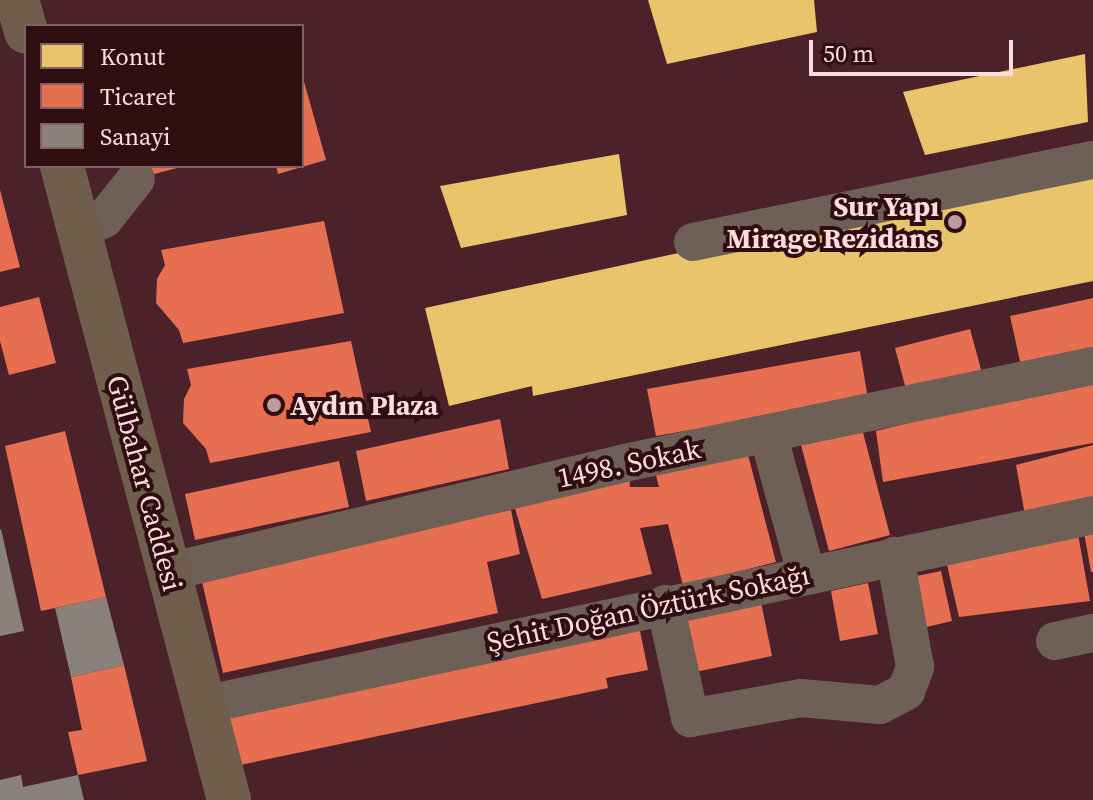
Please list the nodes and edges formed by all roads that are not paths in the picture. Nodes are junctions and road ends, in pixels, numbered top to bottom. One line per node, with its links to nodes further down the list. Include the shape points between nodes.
1 (17, 0): 2 (main road)
2 (24, 25)
3 (1093, 160): 7 (street)
4 (62, 168): 6 (main road, Gülbahar Caddesi)
5 (136, 179): 6 (street, via 104,219)
6 (78, 231): 12 (main road, Gülbahar Caddesi)
7 (693, 242)
8 (1093, 366): 9 (street, 1498. Sokak)
9 (768, 434): 12 (street, 1498. Sokak, via 624,463); 13 (street)
10 (1093, 515): 11 (street, Şehit Doğan Öztürk Sokağı)
11 (895, 556): 13 (street, Şehit Doğan Öztürk Sokağı); 14 (street, via 915,667 906,691 880,705 801,698 690,718)
12 (168, 572): 17 (main road, Gülbahar Caddesi)
13 (806, 573): 14 (street, Şehit Doğan Öztürk Sokağı)
14 (665, 604): 17 (street, Şehit Doğan Öztürk Sokağı)
15 (1093, 633): 16 (street)
16 (1055, 641)
17 (203, 705): 18 (main road, Gülbahar Caddesi)
18 (229, 800)

